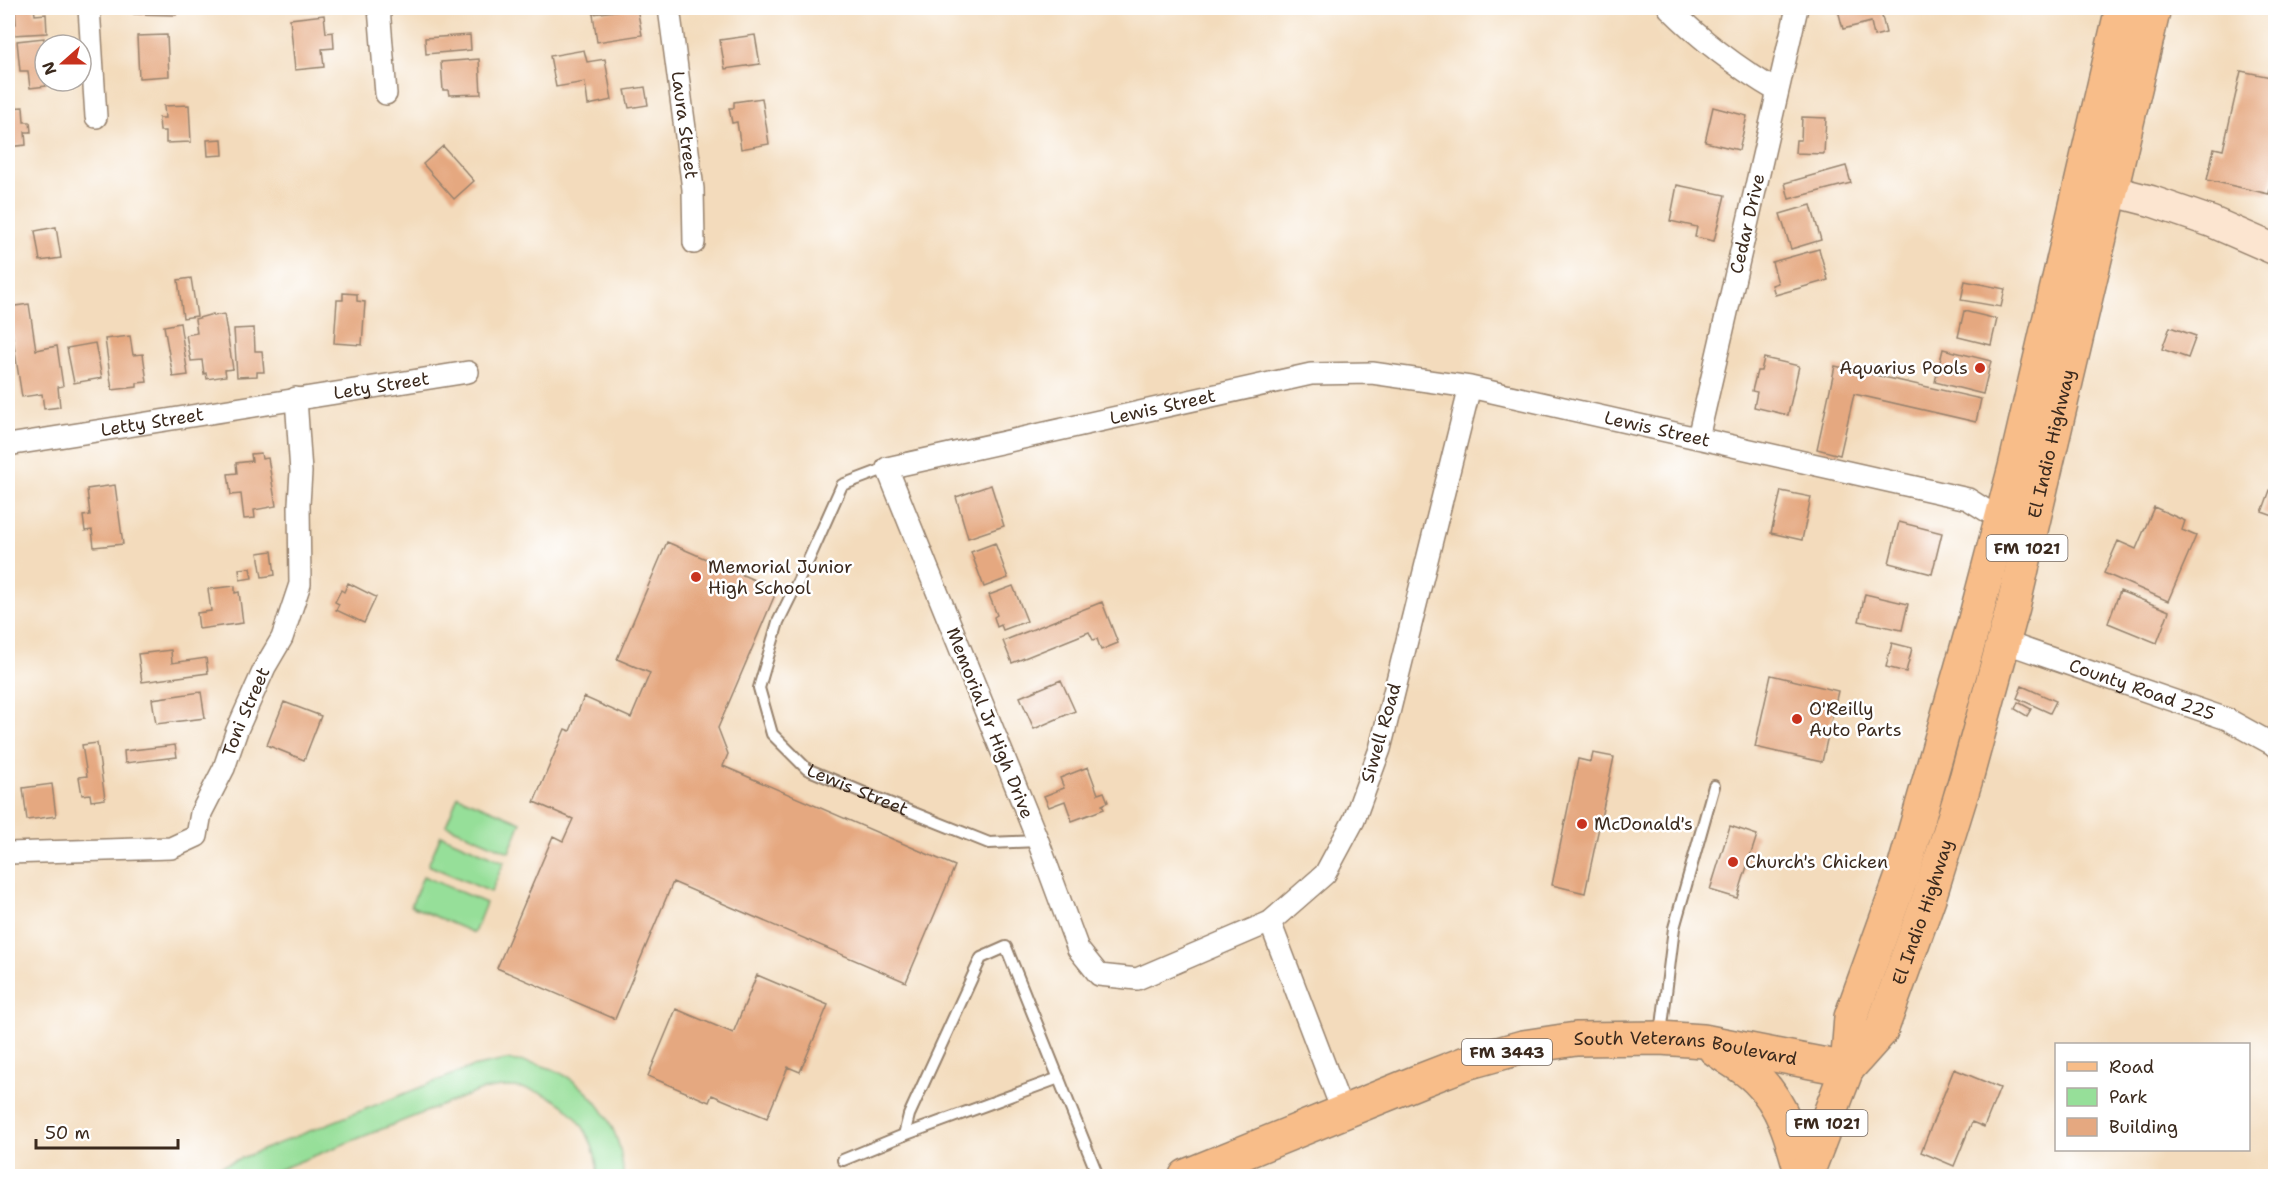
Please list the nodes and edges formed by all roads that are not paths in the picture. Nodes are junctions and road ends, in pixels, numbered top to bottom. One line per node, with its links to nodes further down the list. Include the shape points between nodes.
1 (89, 8): 10 (street)
2 (379, 8): 9 (street)
3 (669, 8): 12 (street, Laura Street, via 693,189)
4 (1669, 8): 8 (street, via 1731,61)
5 (1797, 8): 8 (street, Cedar Drive)
6 (2122, 8): 11 (main road, El Indio Highway / FM 1021)
7 (2154, 8): 11 (main road, El Indio Highway / FM 1021)
8 (1777, 91): 17 (street, Cedar Drive)
9 (386, 94)
10 (96, 117)
11 (2096, 187): 13 (street, via 2212,222); 20 (main road, El Indio Highway / FM 1021); 21 (main road, El Indio Highway / FM 1021)
12 (694, 243)
13 (2276, 250)
14 (468, 372): 16 (street, Lety Street)
15 (1470, 387): 17 (street, Lewis Street); 19 (street, Lewis Street, via 1372,373 1311,374); 27 (street, Siwell Road, via 1380,749 1354,820 1325,874)
16 (296, 398): 18 (street, Letty Street); 26 (street, Toni Street, via 301,472 300,584 282,638 201,813 197,836 171,848)
17 (1698, 438): 20 (street, Lewis Street, via 1968,499)
18 (8, 445)
19 (887, 468): 25 (street, Memorial Jr High Drive); 25 (lane, Lewis Street, via 842,485 778,622 759,688 771,734 807,769 936,822 989,843)
20 (2001, 519): 21 (street, Lewis Street); 31 (main road, El Indio Highway / FM 1021, via 1902,876 1851,1017)
21 (2032, 530): 22 (main road, El Indio Highway / FM 1021)
22 (2004, 642): 23 (street, County Road 225, via 2227,719); 31 (main road, El Indio Highway / FM 1021, via 1930,895 1881,1031)
23 (2276, 746)
24 (1714, 786): 29 (lane, via 1674,928)
25 (1038, 841): 28 (street, Memorial Jr High Drive, via 1078,949)
26 (8, 853)
27 (1270, 922): 28 (street, Siwell Road, via 1137,979); 33 (street)
28 (1099, 975)
29 (1660, 1038): 30 (main road, South Veterans Boulevard / FM 3443); 33 (main road, South Veterans Boulevard / FM 3443, via 1576,1039 1523,1047 1466,1063)
30 (1703, 1041): 31 (main road, South Veterans Boulevard / FM 3443); 38 (main road, via 1756,1078 1773,1099)
31 (1847, 1069): 38 (main road, El Indio Highway / FM 1021)
32 (1059, 1078): 34 (lane); 34 (lane, via 1006,947 981,958 909,1115); 36 (lane)
33 (1343, 1113): 37 (main road, South Veterans Boulevard / FM 3443)
34 (904, 1135): 35 (lane)
35 (843, 1160)
36 (1098, 1176)
37 (1186, 1176)
38 (1804, 1176)

